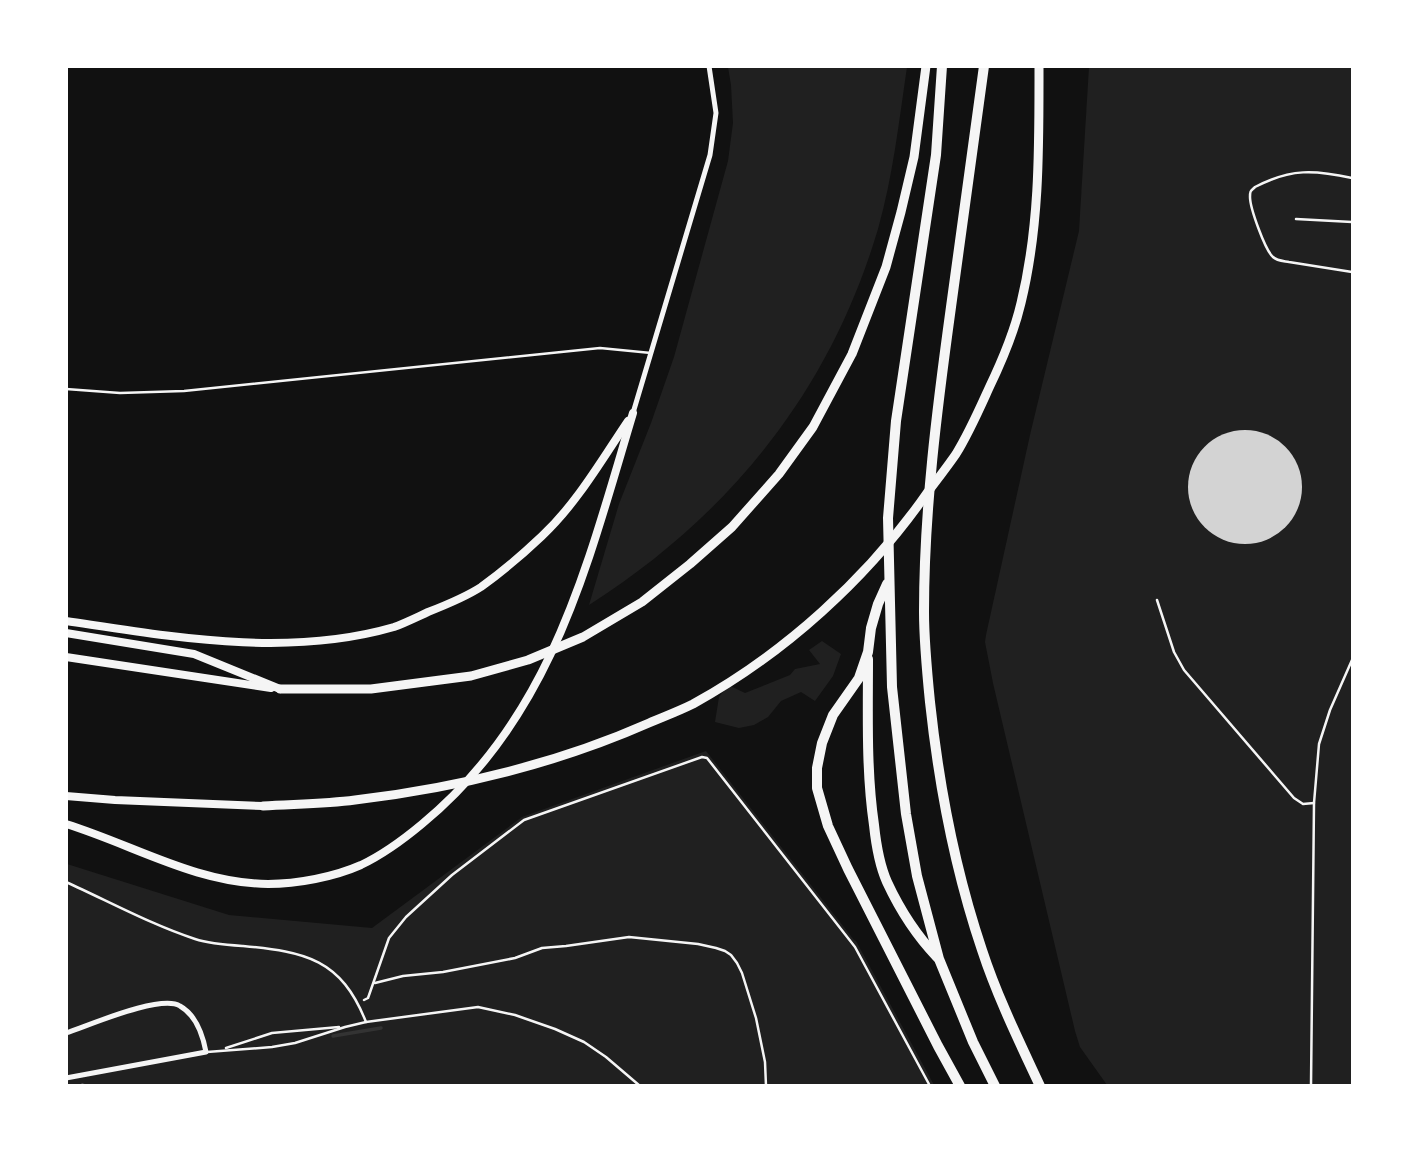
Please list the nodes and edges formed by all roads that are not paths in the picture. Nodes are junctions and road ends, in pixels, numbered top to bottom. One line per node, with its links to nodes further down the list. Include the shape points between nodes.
1 (709, 66): 10 (street, via 716,113 709,155)
2 (926, 66): 20 (main road, via 914,157 901,212 886,267 852,355 813,427 732,527 642,602 583,636 528,660 471,676 371,689)
3 (942, 66): 13 (highway, via 936,155 896,421)
4 (984, 66): 36 (highway, via 936,418 924,614 935,750 960,876 982,951)
5 (1039, 66): 23 (main road, via 1037,195 1031,253 1005,354 956,453 914,513 855,581 754,665 692,704 619,736 445,786 352,801)
6 (1353, 178): 9 (lane, via 1297,172 1255,187 1250,199 1272,256)
7 (1296, 219): 8 (lane)
8 (1353, 222)
9 (1353, 272)
10 (651, 353): 11 (lane, via 600,348 184,391); 12 (street)
11 (66, 389)
12 (633, 413): 15 (main road, via 580,493 543,535 480,587 395,626 303,642 251,642); 24 (main road, via 565,626 544,670 475,775 407,837 360,865 315,879 269,884 185,870)
13 (888, 582): 17 (highway, via 878,604); 26 (highway, via 892,687 906,814)
14 (1157, 600): 22 (lane, via 1184,670 1294,798 1303,804)
15 (66, 621)
16 (66, 633): 20 (main road, via 194,654)
17 (868, 652): 26 (highway, via 869,795 877,850 901,910); 34 (highway, via 859,678 829,724 817,768 817,788 838,847)
18 (66, 657): 20 (main road)
19 (1353, 660): 22 (lane, via 1324,725)
20 (279, 689)
21 (66, 796): 23 (main road)
22 (1314, 803): 37 (lane)
23 (263, 806)
24 (66, 824)
25 (66, 882): 27 (lane, via 196,939 291,952 319,962 334,972 358,1003)
26 (939, 960): 35 (highway)
27 (366, 1022): 28 (lane); 33 (lane, via 478,1007 515,1015 584,1042)
28 (345, 1027): 30 (lane, via 295,1043); 30 (lane, via 272,1032)
29 (66, 1033): 31 (street, via 138,1007 172,1002 192,1016)
30 (221, 1050): 31 (lane)
31 (206, 1052): 32 (street)
32 (66, 1077)
33 (639, 1086)
34 (960, 1086)
35 (995, 1086)
36 (1040, 1086)
37 (1311, 1086)

